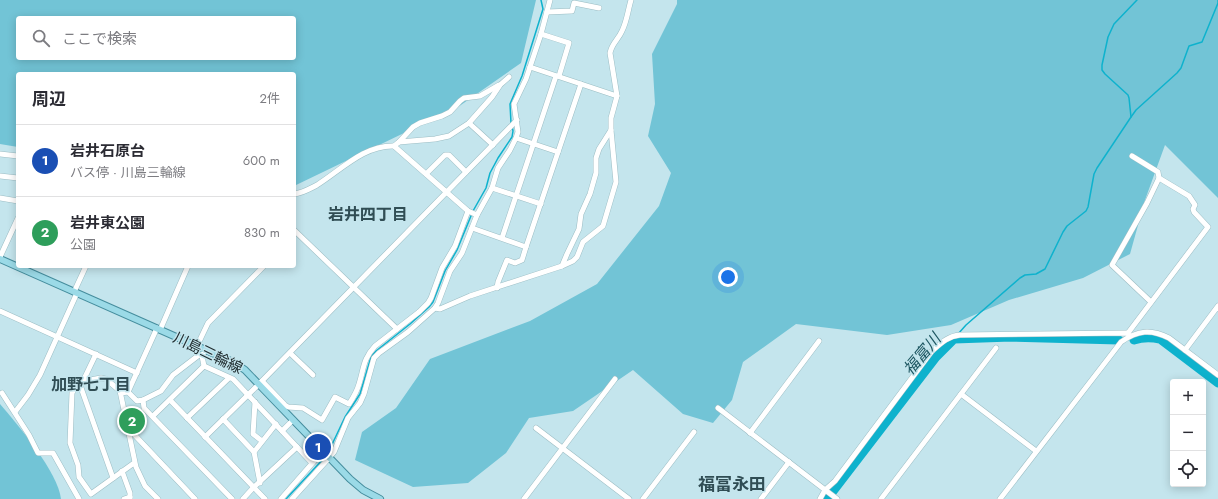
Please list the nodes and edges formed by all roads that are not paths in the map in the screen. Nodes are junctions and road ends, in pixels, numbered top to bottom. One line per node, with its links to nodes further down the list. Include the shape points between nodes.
1 (550, 0): 4 (street)
2 (631, 0): 11 (street, via 626,23 610,53)
3 (599, 8): 4 (street, via 574,3 572,11)
4 (547, 12): 5 (street)
5 (541, 34): 6 (street); 7 (street, via 569,43)
6 (530, 67): 7 (street); 13 (street, via 514,104)
7 (557, 76): 9 (street); 17 (street)
8 (509, 77): 10 (street)
9 (581, 84): 11 (street); 20 (street)
10 (500, 85): 12 (street); 16 (street, via 480,96 464,98 450,112 413,127)
11 (617, 96): 14 (street, via 611,118)
12 (469, 123): 16 (street, via 449,136); 18 (street)
13 (513, 124): 15 (street, via 518,132); 18 (street)
14 (611, 130): 44 (street, via 599,149 596,173 581,214 579,229); 44 (street, via 616,182 603,226 583,242 573,261)
15 (516, 138): 17 (street); 29 (street, via 498,168)
16 (399, 142): 19 (street)
17 (533, 144): 20 (street); 32 (street)
18 (493, 145): 24 (street)
19 (394, 146): 25 (street); 31 (street, via 367,151 330,177 305,192)
20 (558, 152): 35 (street)
21 (0, 154): 22 (street)
22 (16, 156)
23 (1132, 156): 28 (street, via 1158,172)
24 (466, 172): 25 (street, via 449,155 445,155); 30 (street)
25 (426, 174): 30 (street)
26 (0, 176): 27 (street)
27 (16, 178)
28 (1159, 178): 52 (street, via 1112,265); 52 (street, via 1189,196 1195,205 1194,212 1208,227)
29 (492, 188): 32 (street); 36 (street)
30 (446, 192): 36 (street); 49 (street)
31 (296, 194)
32 (516, 196): 35 (street); 40 (street)
33 (0, 198): 34 (street)
34 (16, 201)
35 (540, 204): 41 (street)
36 (472, 213): 38 (street); 57 (street, via 442,268 431,298 419,312)
37 (16, 222): 42 (street)
38 (472, 228): 40 (street); 54 (street)
39 (296, 234): 49 (street)
40 (502, 238): 41 (street)
41 (526, 247): 50 (street, via 522,260 515,263 507,260)
42 (0, 258): 43 (main road, 川島三輪線)
43 (16, 265)
44 (562, 266): 50 (street)
45 (22, 268): 51 (main road, 川島三輪線)
46 (85, 268): 51 (street)
47 (187, 268): 56 (street)
48 (262, 268): 61 (street, via 208,323)
49 (354, 288): 57 (street); 65 (street)
50 (497, 288): 54 (street, via 440,309)
51 (75, 292): 56 (main road, 川島三輪線); 59 (street)
52 (1151, 302): 58 (street)
53 (1218, 306): 63 (street)
54 (435, 308): 101 (street, via 374,358 360,403 348,418 334,452)
55 (0, 312): 59 (street)
56 (158, 329): 61 (main road, 川島三輪線); 68 (street)
57 (397, 329): 74 (street, via 375,346 366,357 359,385 349,404 335,397 322,420 303,408 288,407)
58 (1129, 334): 63 (street, via 1161,334); 99 (street); 109 (street, via 957,335 943,341 932,351)
59 (58, 337): 66 (street); 84 (street, via 40,375)
60 (819, 340): 94 (street)
61 (197, 346): 64 (main road, 川島三輪線)
62 (996, 348): 78 (street)
63 (1185, 350): 70 (street)
64 (203, 353): 67 (street); 74 (main road, 川島三輪線, via 235,363); 80 (street, via 173,375 161,391)
65 (290, 353): 69 (street); 74 (street)
66 (96, 354): 68 (street); 73 (street)
67 (204, 366): 71 (street); 81 (street)
68 (137, 373): 75 (street)
69 (313, 375)
70 (1218, 375)
71 (229, 378): 79 (street); 86 (street)
72 (615, 379): 98 (street)
73 (81, 381): 77 (street, via 106,379); 106 (street); 106 (street, via 72,393 70,443 78,465 79,477 91,494)
74 (261, 383): 79 (street); 88 (main road, 川島三輪線)
75 (128, 392): 77 (street); 80 (street, via 138,401)
76 (2, 393): 84 (street)
77 (121, 393): 90 (street)
78 (960, 394): 99 (street); 127 (street)
79 (248, 395): 82 (street); 87 (street)
80 (143, 400): 85 (street, via 144,408)
81 (170, 400): 85 (street); 86 (street)
82 (255, 402): 89 (street); 96 (street, via 253,434)
83 (718, 408): 94 (street)
84 (15, 412): 112 (street, via 38,453 53,453)
85 (153, 416): 116 (street)
86 (187, 418): 95 (street)
87 (223, 420): 95 (street); 100 (street)
88 (293, 420): 92 (street); 101 (main road, 川島三輪線)
89 (276, 424): 92 (street); 96 (street)
90 (127, 428): 103 (street); 115 (street)
91 (536, 428): 98 (street)
92 (282, 431): 97 (street)
93 (694, 432): 124 (street)
94 (750, 433): 102 (street)
95 (204, 437): 108 (street)
96 (262, 441): 100 (street)
97 (297, 447): 104 (street); 107 (street)
98 (562, 448): 122 (street); 123 (street)
99 (1036, 451): 128 (street)
100 (254, 452): 107 (street)
101 (326, 455): 104 (street); 120 (street); 121 (main road, 川島三輪線, via 363,490)
102 (789, 462): 109 (street); 125 (street)
103 (134, 463): 105 (street); 114 (street, via 145,486)
104 (312, 463): 119 (street)
105 (122, 471): 106 (street); 110 (street)
106 (113, 478)
107 (260, 483): 108 (street)
108 (253, 488): 117 (street); 118 (street)
109 (826, 491): 111 (street); 126 (street)
110 (130, 498): 113 (street)
111 (836, 498)
112 (78, 499)
113 (124, 499)
114 (158, 499)
115 (195, 499)
116 (232, 499)
117 (243, 499)
118 (265, 499)
119 (280, 499)
120 (292, 499)
121 (380, 499)
122 (524, 499)
123 (629, 499)
124 (643, 499)
125 (761, 499)
126 (820, 499)
127 (881, 499)
128 (1000, 499)

